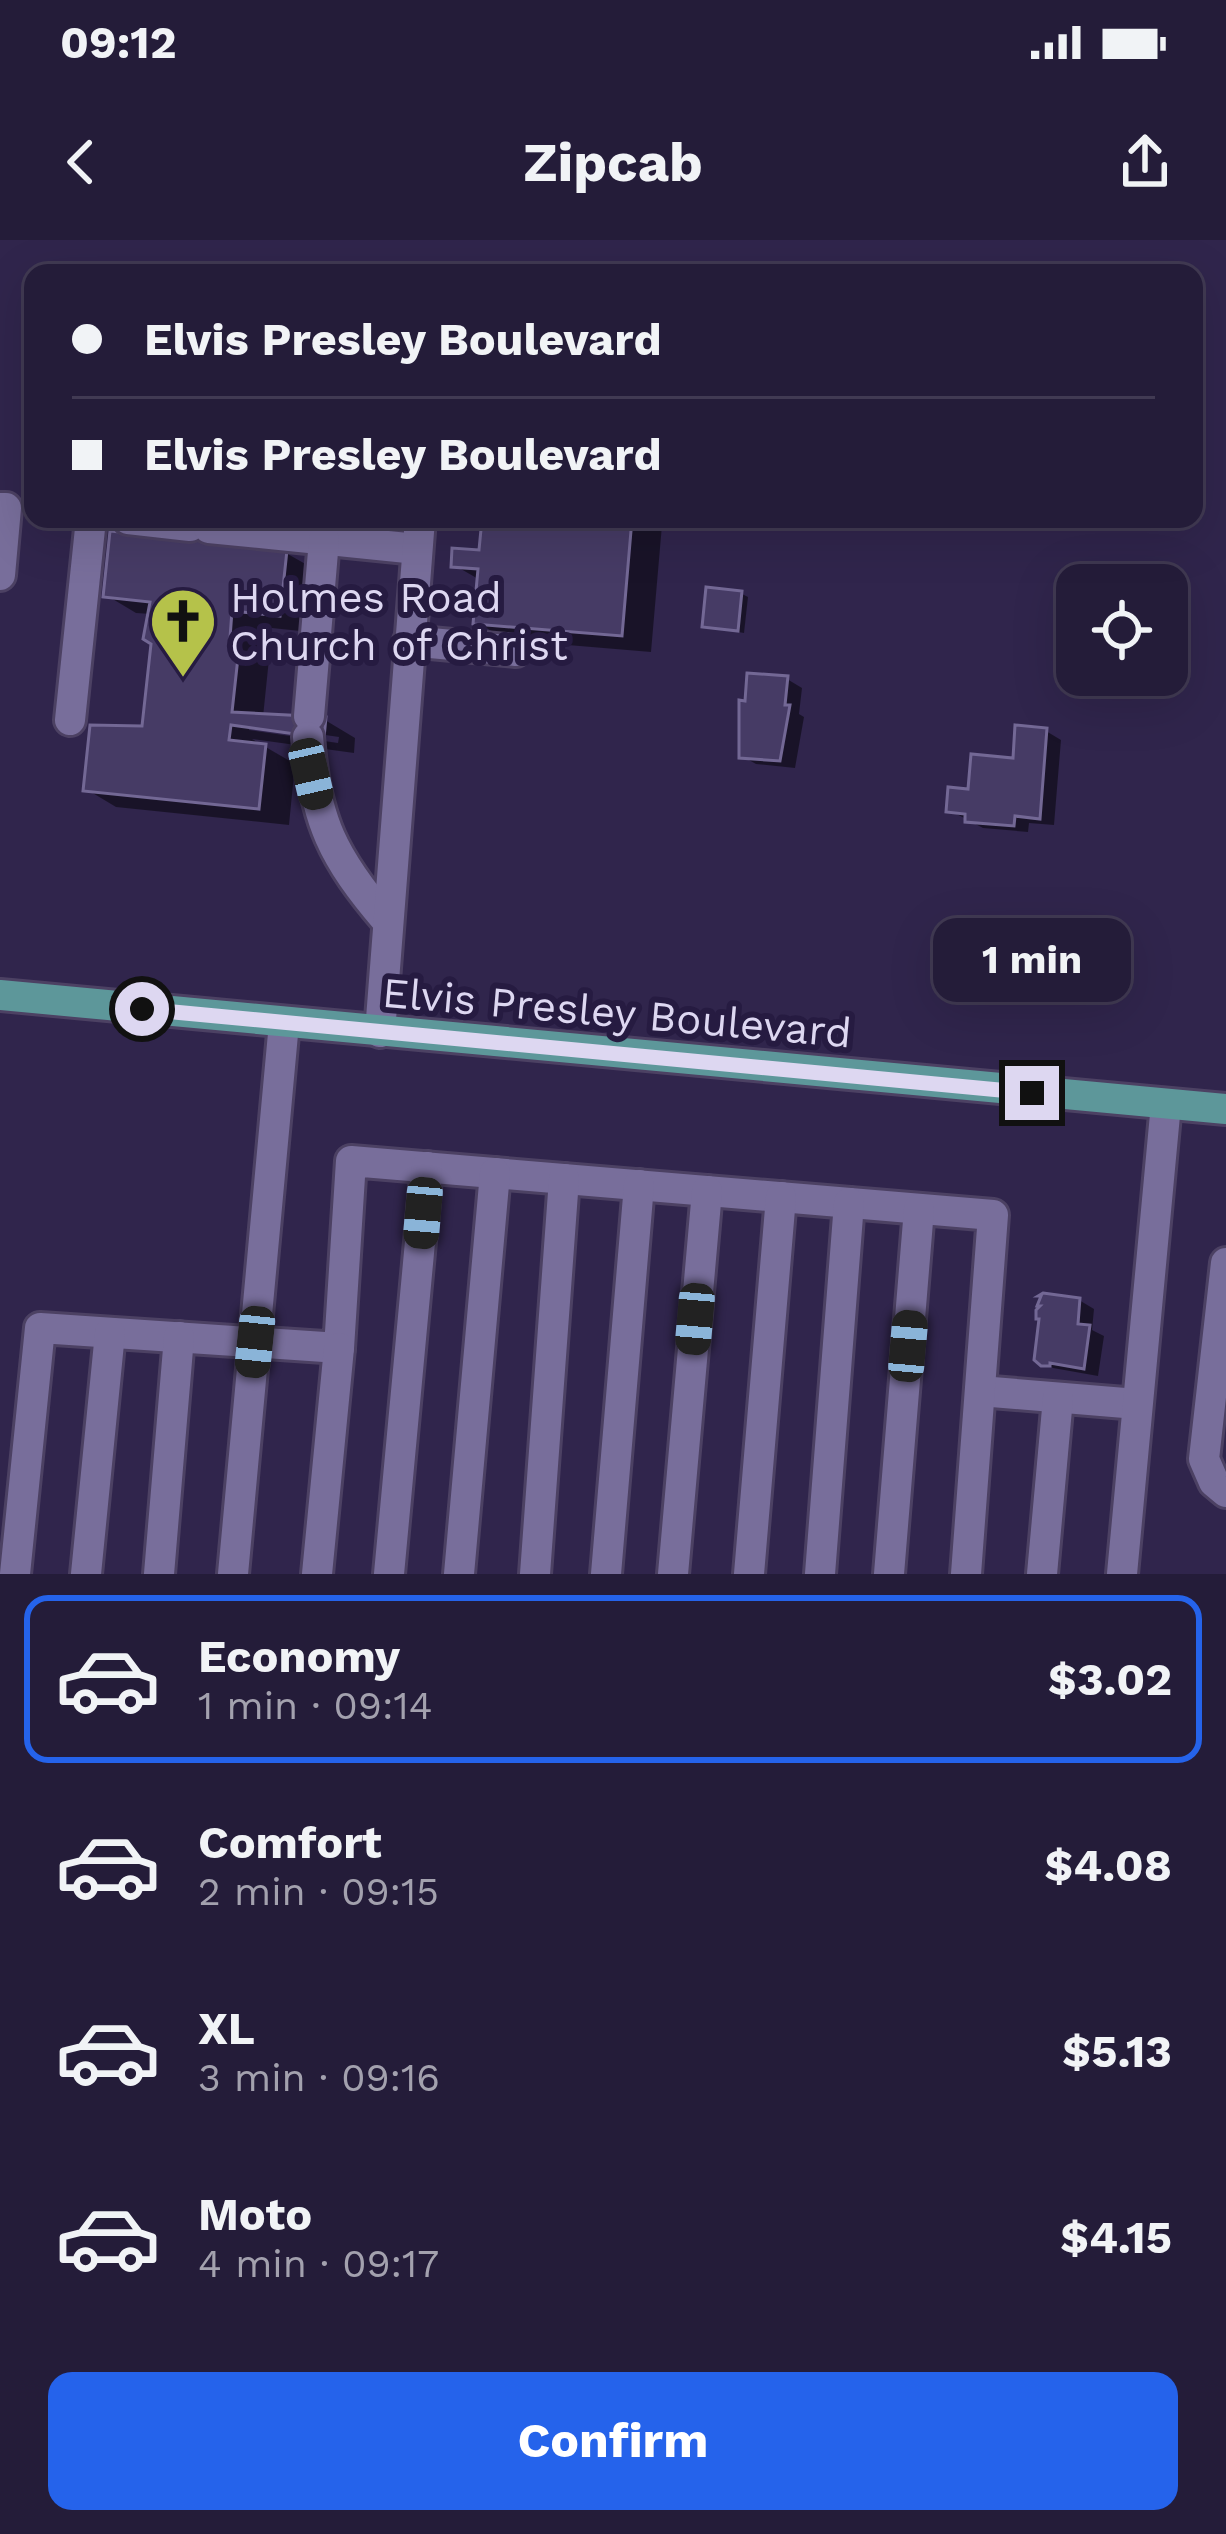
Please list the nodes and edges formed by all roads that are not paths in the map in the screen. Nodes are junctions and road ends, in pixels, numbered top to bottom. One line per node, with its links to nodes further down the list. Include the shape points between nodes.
1 (13, 509): 6 (lane)
2 (90, 528): 9 (lane)
3 (209, 528): 5 (lane)
4 (418, 534): 5 (lane); 7 (lane)
5 (324, 540): 10 (lane, via 311,774 346,873)
6 (0, 575)
7 (409, 641): 8 (lane); 10 (lane)
8 (516, 651)
9 (70, 720)
10 (387, 921): 13 (lane)
11 (0, 995): 12 (main road, Elvis Presley Boulevard)
12 (284, 1022): 13 (main road, Elvis Presley Boulevard); 28 (lane)
13 (380, 1032): 14 (main road, Elvis Presley Boulevard)
14 (1166, 1104): 15 (main road, Elvis Presley Boulevard); 32 (lane)
15 (1226, 1109)
16 (428, 1167): 17 (lane); 29 (lane, via 352,1161); 39 (lane)
17 (495, 1173): 18 (lane); 40 (lane)
18 (564, 1179): 19 (lane); 41 (lane)
19 (639, 1186): 20 (lane); 42 (lane)
20 (706, 1191): 21 (lane); 43 (lane)
21 (781, 1197): 22 (lane); 44 (lane)
22 (849, 1203): 23 (lane); 45 (lane)
23 (919, 1209): 30 (lane, via 993,1215); 46 (lane)
24 (1226, 1263): 25 (lane)
25 (1223, 1303): 33 (lane, via 1204,1459)
26 (110, 1333): 27 (lane); 34 (lane, via 40,1328); 35 (lane)
27 (178, 1337): 28 (lane); 36 (lane)
28 (255, 1342): 29 (lane); 37 (lane)
29 (339, 1348): 38 (lane)
30 (980, 1391): 31 (lane); 47 (lane)
31 (1058, 1398): 32 (lane); 48 (lane)
32 (1138, 1405): 49 (lane)
33 (1226, 1492)
34 (15, 1574)
35 (86, 1574)
36 (159, 1574)
37 (233, 1574)
38 (317, 1574)
39 (388, 1574)
40 (458, 1574)
41 (535, 1574)
42 (606, 1574)
43 (673, 1574)
44 (749, 1574)
45 (820, 1574)
46 (890, 1574)
47 (966, 1574)
48 (1042, 1574)
49 (1122, 1574)

